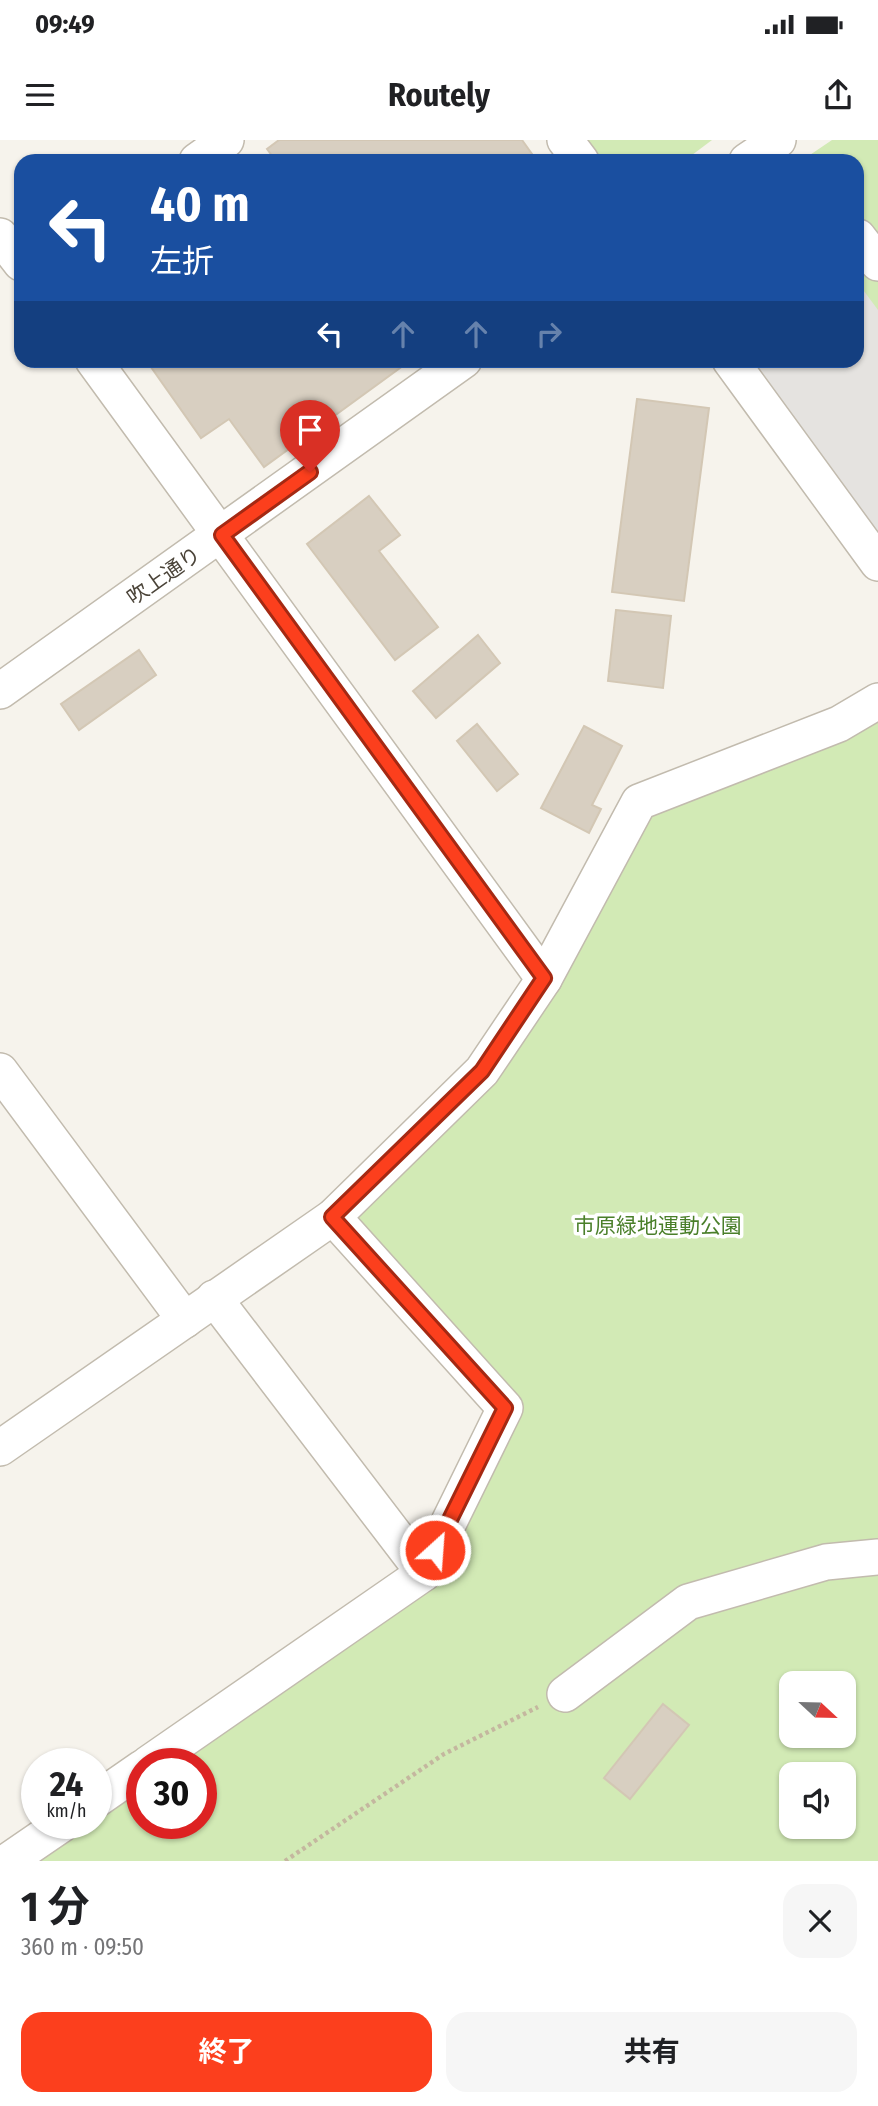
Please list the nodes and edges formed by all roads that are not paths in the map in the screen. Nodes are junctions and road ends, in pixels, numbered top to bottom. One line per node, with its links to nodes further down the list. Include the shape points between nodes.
1 (226, 140): 4 (street)
2 (565, 140): 5 (street)
3 (780, 140): 6 (street); 7 (street)
4 (207, 154)
5 (576, 154)
6 (758, 154)
7 (793, 154)
8 (0, 236): 10 (street)
9 (864, 245): 11 (street)
10 (14, 254)
11 (878, 263)
12 (99, 368): 15 (street)
13 (453, 368): 15 (street, 吹上通り)
14 (736, 368): 16 (street)
15 (222, 535): 17 (street, 吹上通り); 19 (street)
16 (878, 562)
17 (0, 691)
18 (878, 701): 19 (street, via 839,724 639,802)
19 (544, 978): 21 (street, via 482,1071)
20 (0, 1071): 23 (street)
21 (332, 1217): 22 (street); 26 (street, via 505,1408)
22 (214, 1298): 23 (street); 26 (street)
23 (185, 1320): 24 (street)
24 (0, 1448)
25 (878, 1557): 27 (street, via 826,1562 688,1602)
26 (424, 1573): 28 (street)
27 (565, 1694)
28 (171, 1748)
29 (40, 1839): 30 (street)
30 (8, 1861)

